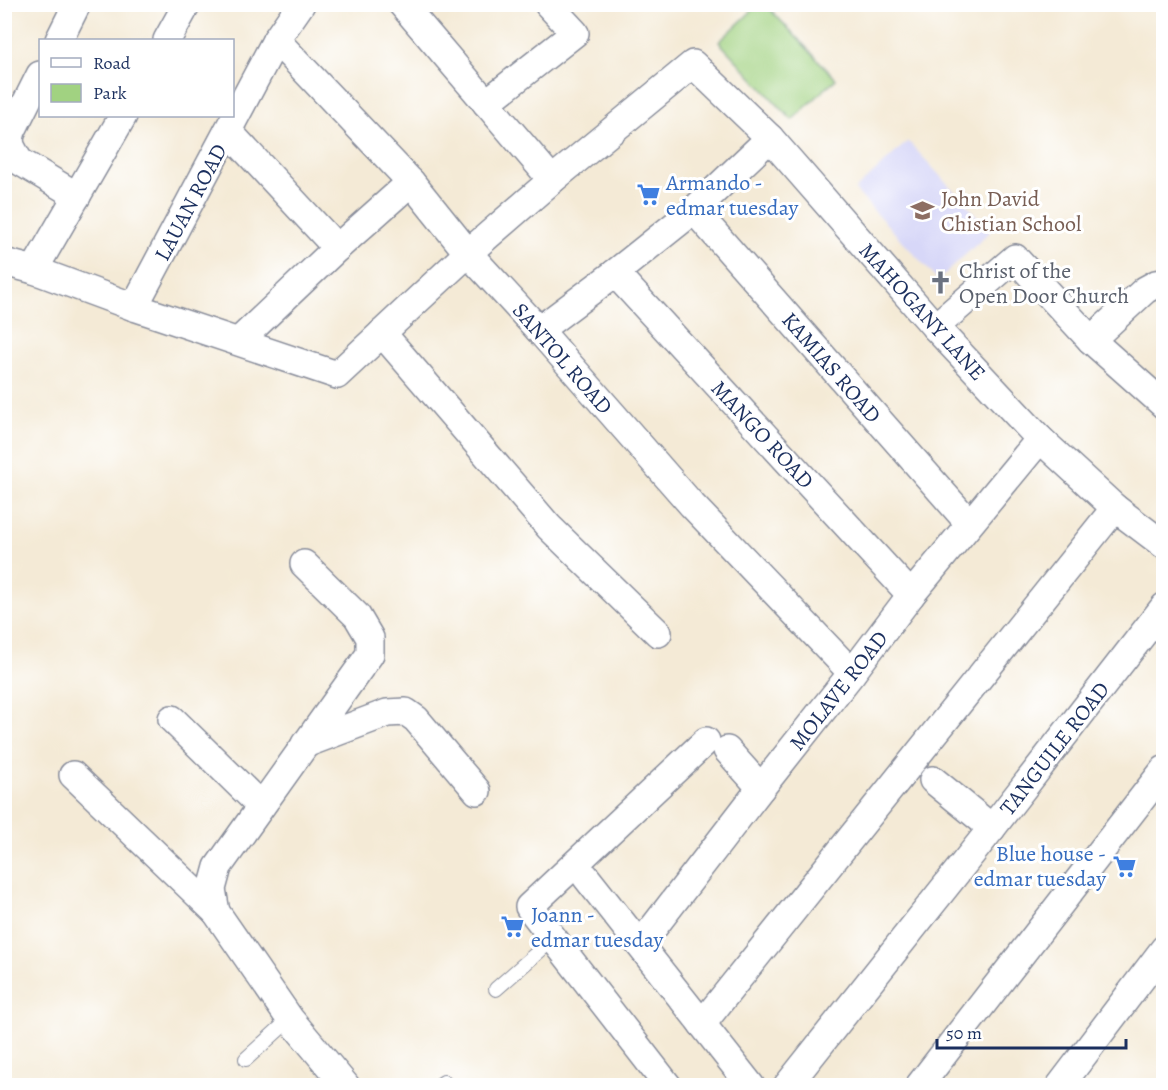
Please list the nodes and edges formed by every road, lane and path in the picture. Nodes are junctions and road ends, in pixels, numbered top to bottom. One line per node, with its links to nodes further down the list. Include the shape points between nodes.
1 (77, 4): 6 (street)
2 (187, 4): 7 (street)
3 (302, 4): 8 (street, LAUAN ROAD)
4 (402, 4): 10 (street)
5 (548, 4): 10 (street, via 575,33)
6 (60, 39)
7 (168, 39)
8 (276, 40): 12 (street, LAUAN ROAD); 15 (street, SANTOL ROAD)
9 (39, 77): 16 (street, via 12,131 11,146 19,161)
10 (486, 103): 14 (street)
11 (122, 117): 16 (street)
12 (228, 131): 18 (street); 24 (street, LAUAN ROAD)
13 (770, 138): 14 (street, MAHOGANY LANE, via 693,64); 17 (street); 25 (street, MAHOGANY LANE)
14 (552, 180): 19 (street)
15 (411, 182): 18 (street); 19 (street, SANTOL ROAD)
16 (77, 196): 21 (street)
17 (694, 210): 22 (street); 33 (street, KAMIAS ROAD)
18 (337, 248): 29 (street)
19 (468, 253): 26 (street, SANTOL ROAD); 27 (street)
20 (4, 262): 21 (street)
21 (34, 270): 24 (street)
22 (615, 273): 26 (street); 36 (street, MANGO ROAD)
23 (1164, 283): 28 (street, via 1145,290)
24 (134, 307): 29 (street)
25 (935, 327): 28 (street, via 1015,258); 31 (street, MAHOGANY LANE)
26 (539, 330): 39 (street, SANTOL ROAD, via 692,505)
27 (382, 333): 29 (street, via 337,375); 38 (street, via 549,527)
28 (1091, 340): 30 (street)
29 (239, 341)
30 (1164, 405)
31 (1041, 439): 32 (street, MAHOGANY LANE); 33 (street, MOLAVE ROAD)
32 (1115, 508): 34 (street, MAHOGANY LANE); 56 (street)
33 (969, 523): 36 (street, MOLAVE ROAD)
34 (1164, 545)
35 (304, 564): 41 (street, via 357,616 370,638 370,654)
36 (911, 595): 39 (street, MOLAVE ROAD)
37 (1164, 607): 48 (street, TANGUILE ROAD)
38 (658, 633)
39 (852, 673): 45 (street, MOLAVE ROAD)
40 (172, 719): 47 (street)
41 (305, 744): 46 (street, via 387,712 406,712); 47 (street)
42 (1164, 770): 62 (street)
43 (73, 776): 50 (street)
44 (933, 780): 48 (street)
45 (761, 788): 51 (street, via 716,746 529,907); 52 (street, MOLAVE ROAD)
46 (477, 791)
47 (261, 806): 50 (street, via 218,867 212,889)
48 (992, 828): 61 (street, TANGUILE ROAD)
49 (586, 877): 52 (street)
50 (216, 912): 55 (street)
51 (554, 938): 54 (lane); 59 (street)
52 (640, 945): 56 (street)
53 (1164, 949): 63 (street)
54 (496, 989)
55 (290, 1019): 57 (lane); 58 (street)
56 (702, 1024): 60 (street)
57 (246, 1059)
58 (346, 1086)
59 (668, 1086)
60 (751, 1086)
61 (787, 1086)
62 (919, 1086)
63 (1060, 1086)

